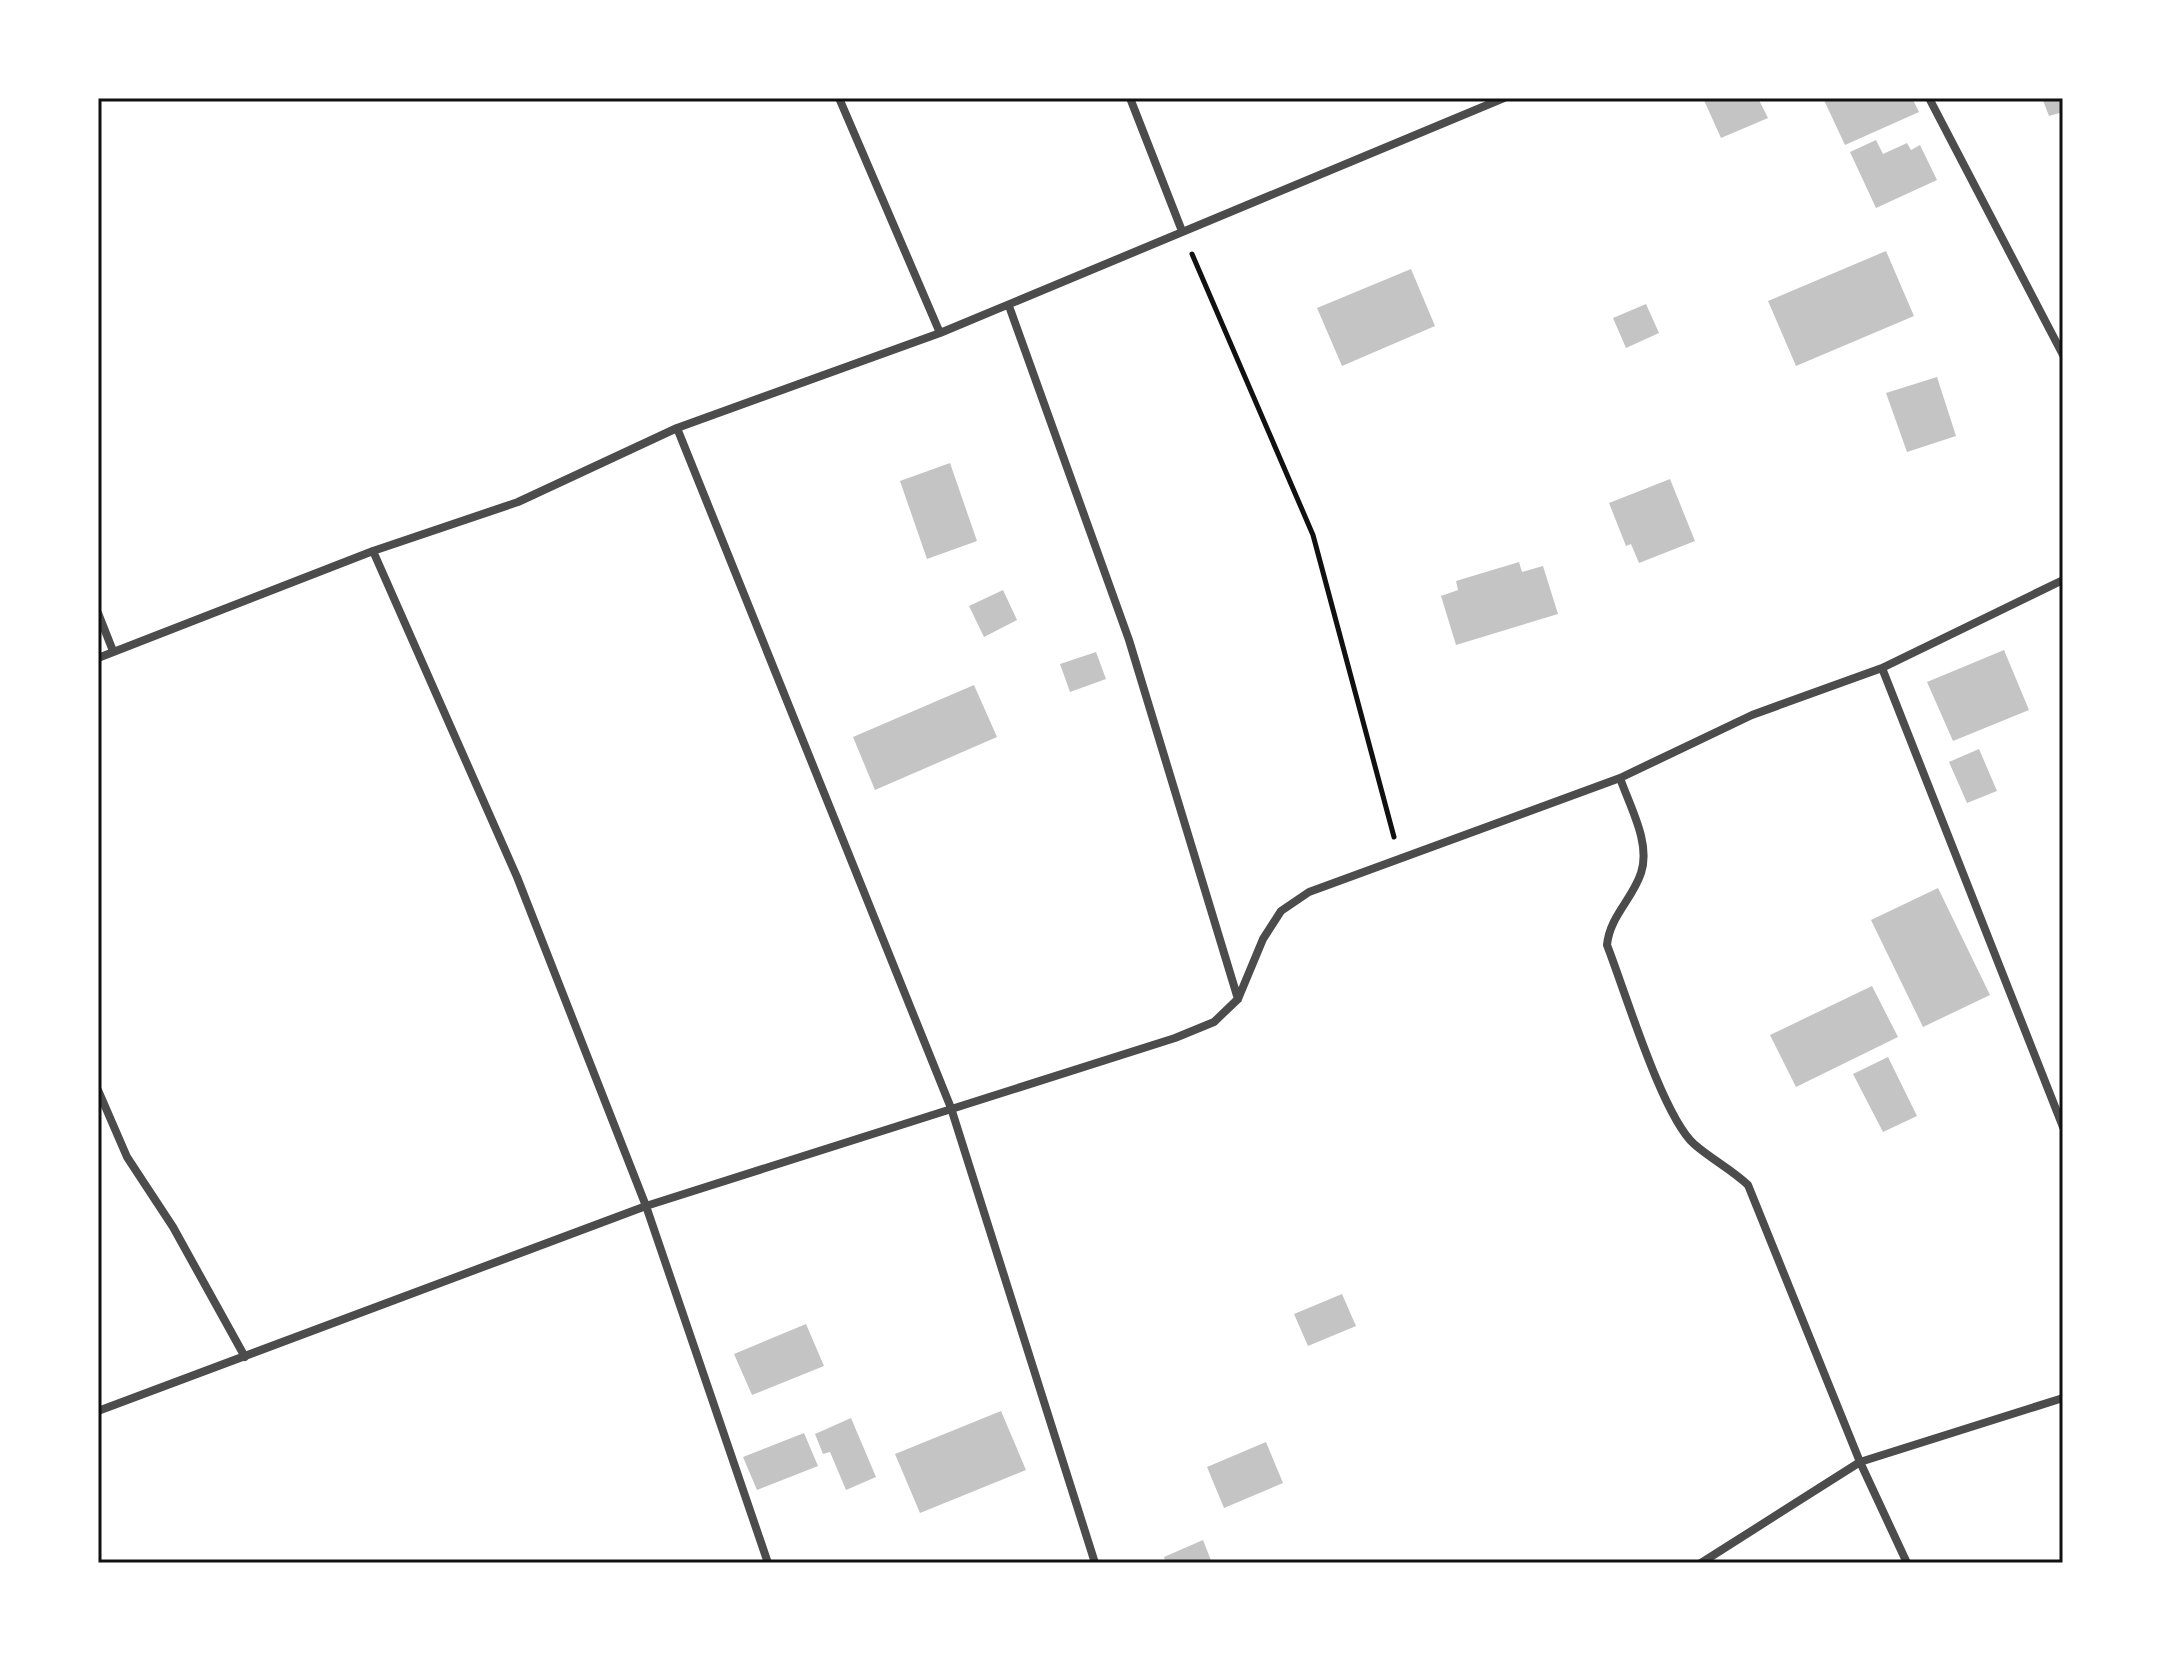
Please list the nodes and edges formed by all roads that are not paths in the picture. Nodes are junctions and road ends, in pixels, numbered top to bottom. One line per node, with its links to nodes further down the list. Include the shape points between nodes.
1 (839, 98): 7 (street)
2 (1130, 98): 5 (street)
3 (1504, 98): 5 (street)
4 (1929, 98): 8 (street)
5 (1182, 231): 6 (street)
6 (1009, 306): 7 (street); 17 (street, via 1129,640)
7 (940, 333): 9 (street)
8 (2063, 355)
9 (677, 428): 10 (street, via 518,502); 19 (street)
10 (373, 551): 13 (street); 21 (street, via 517,877)
11 (2063, 580): 15 (street)
12 (98, 613): 13 (street)
13 (113, 651): 14 (street)
14 (98, 658)
15 (1882, 668): 16 (street, via 1752,715); 20 (street)
16 (1620, 778): 17 (street, via 1309,892 1281,911); 25 (street, via 1644,853 1641,875 1609,927 1607,945 1673,1117 1694,1144 1748,1185)
17 (1238, 999): 19 (street, via 1214,1022 1175,1038)
18 (98, 1090): 22 (street, via 127,1157 173,1227)
19 (951, 1108): 21 (street); 27 (street)
20 (2063, 1127)
21 (646, 1206): 22 (street); 26 (street)
22 (245, 1357): 24 (street)
23 (2063, 1398): 25 (street)
24 (98, 1411)
25 (1860, 1462): 28 (street); 29 (street)
26 (768, 1563)
27 (1095, 1563)
28 (1701, 1563)
29 (1907, 1563)

